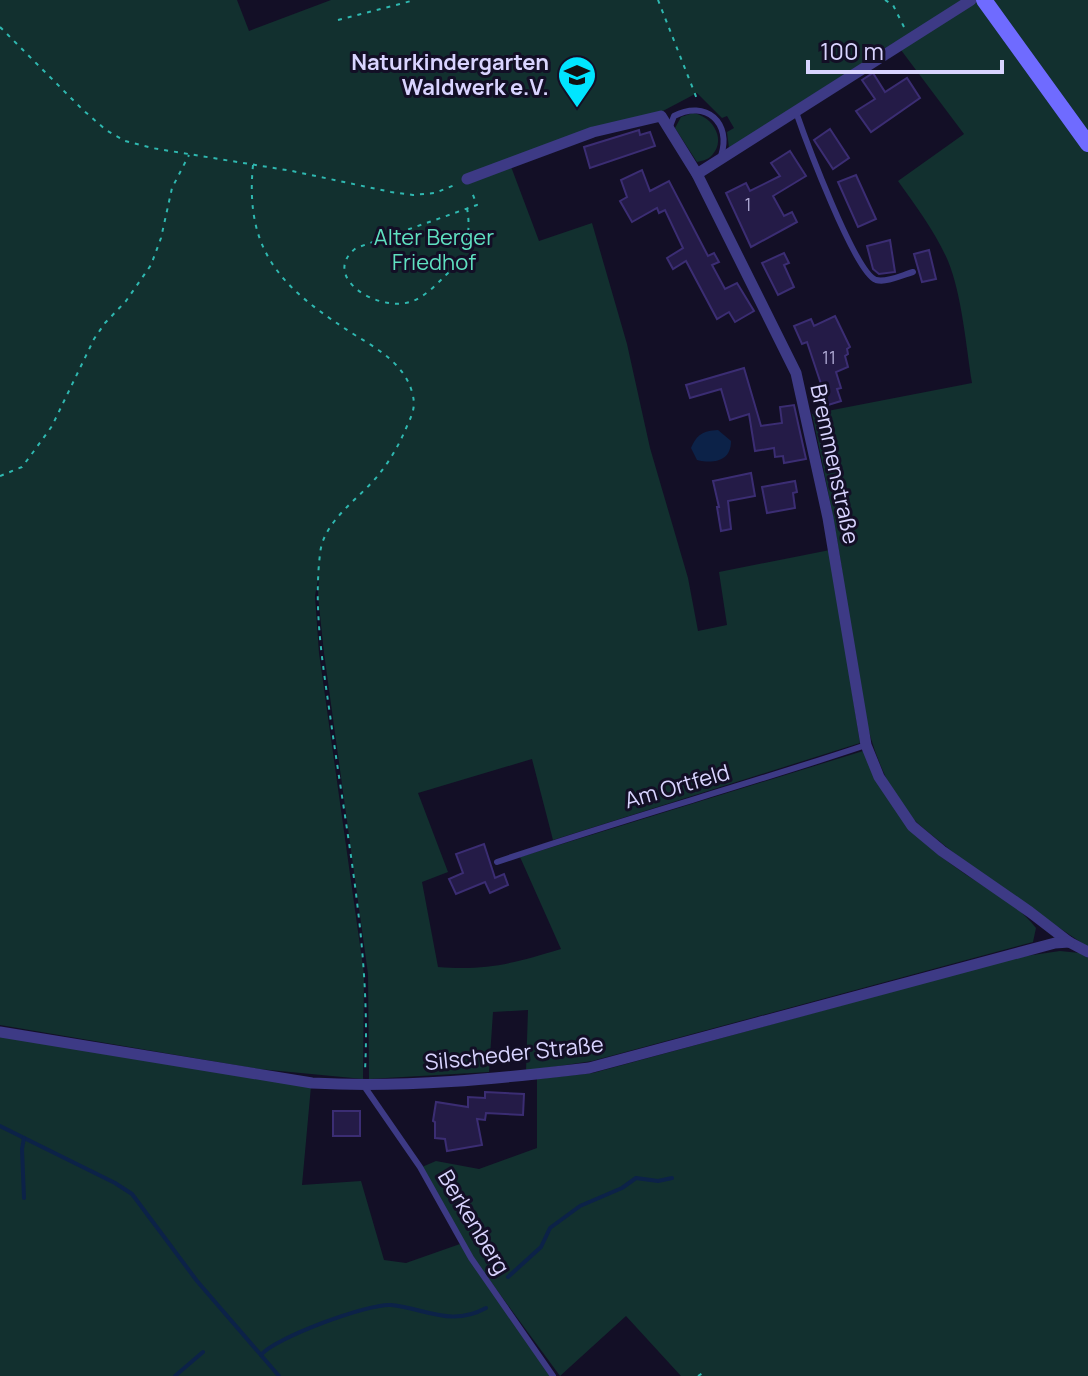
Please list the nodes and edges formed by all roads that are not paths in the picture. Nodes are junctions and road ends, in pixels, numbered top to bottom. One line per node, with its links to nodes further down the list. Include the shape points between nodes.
1 (971, 0): 3 (street)
2 (984, 0): 5 (main road)
3 (796, 112): 6 (street); 9 (lane, via 859,262 873,279)
4 (669, 129): 6 (lane, via 674,116 685,110 709,113 721,126 725,145); 7 (street, Bremmenstraße); 8 (street, via 661,116 593,132)
5 (1088, 144)
6 (720, 162): 7 (street)
7 (697, 174): 10 (street, Bremmenstraße, via 796,373 828,518)
8 (467, 179)
9 (913, 272)
10 (866, 745): 11 (lane, Am Ortfeld); 12 (street, Bremmenstraße, via 879,777 912,826)
11 (497, 862)
12 (1069, 942): 13 (street, Bremmenstraße); 15 (street, Silscheder Straße, via 589,1068)
13 (1088, 952)
14 (0, 1032): 15 (street, Silscheder Straße, via 258,1075)
15 (364, 1086): 16 (lane, Berkenberg, via 420,1167 471,1258)
16 (553, 1376)

